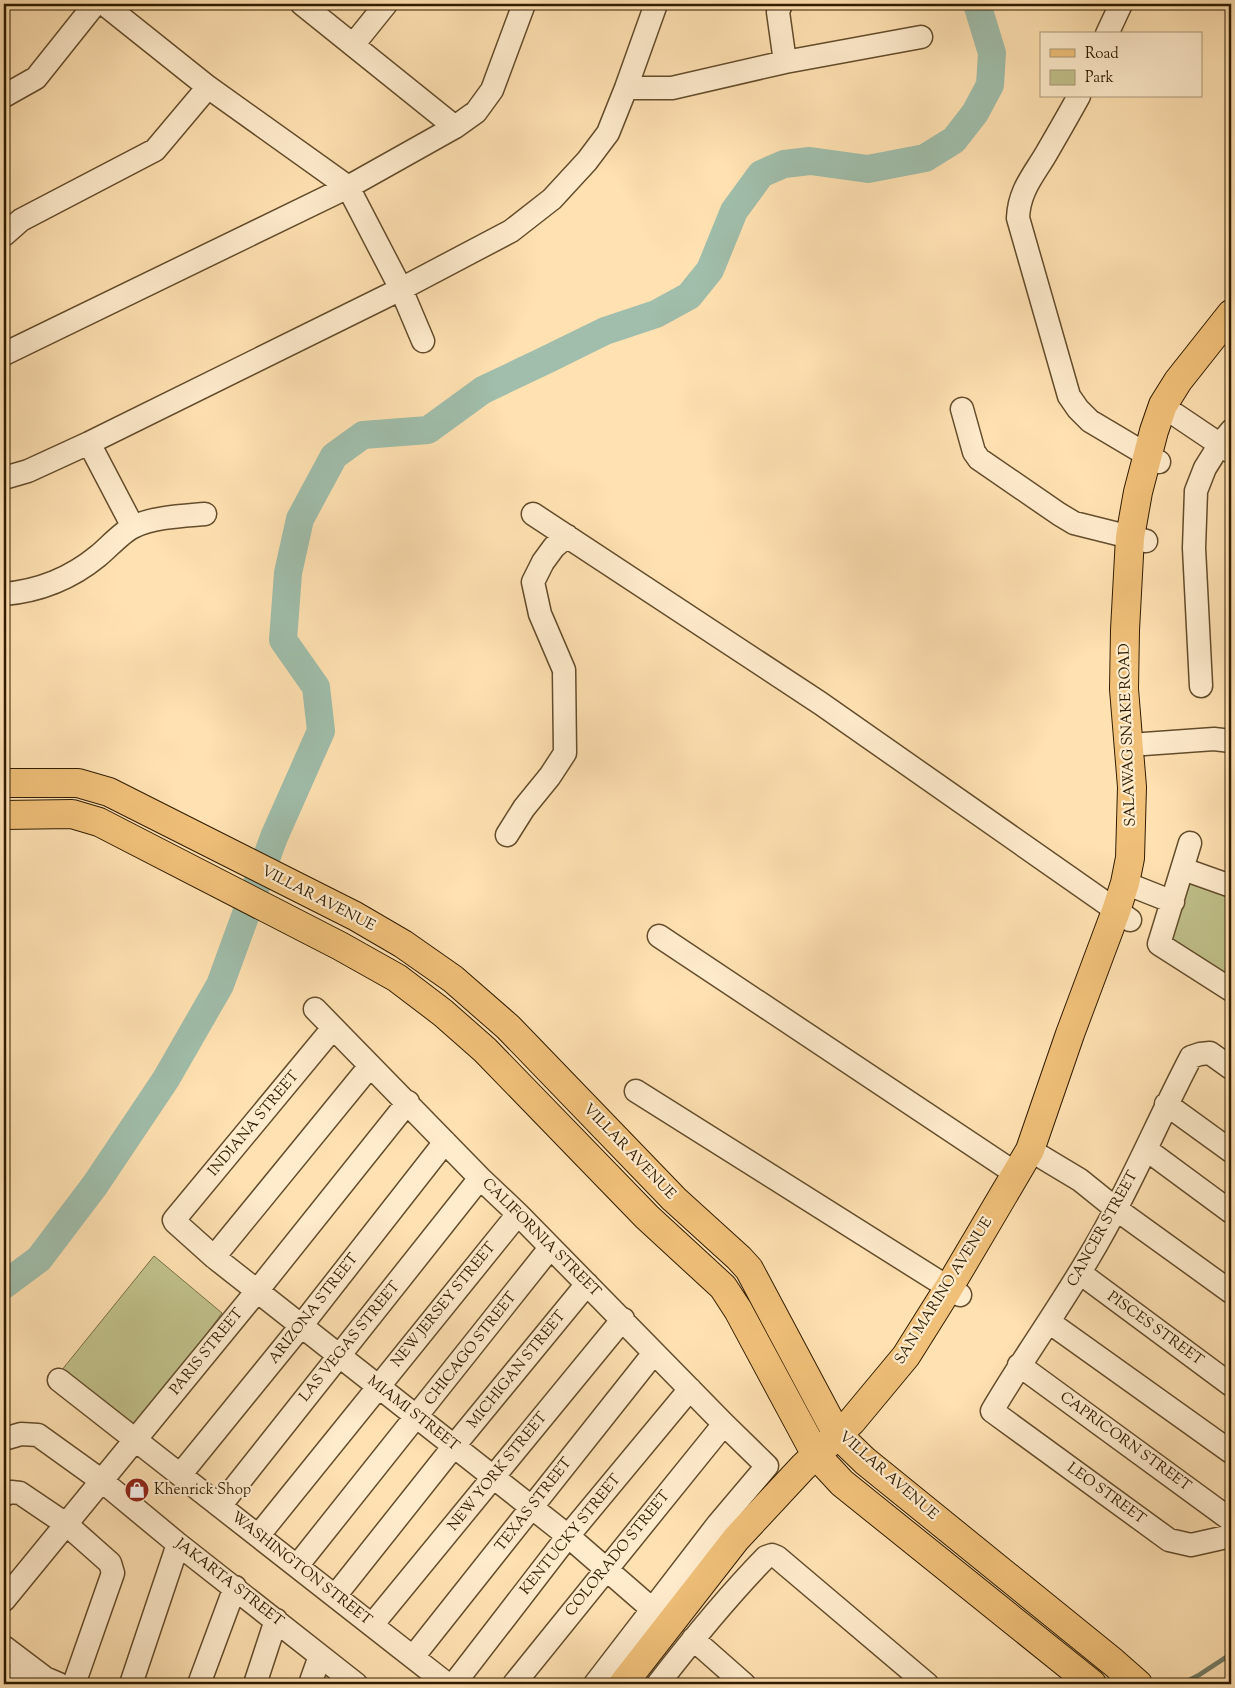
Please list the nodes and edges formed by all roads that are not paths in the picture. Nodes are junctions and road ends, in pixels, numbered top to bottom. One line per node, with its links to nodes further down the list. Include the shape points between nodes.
1 (94, 4): 15 (street, via 36,78)
2 (104, 4): 13 (street)
3 (302, 4): 11 (street)
4 (386, 4): 11 (street)
5 (524, 4): 17 (street, via 492,90 476,112)
6 (656, 4): 14 (street)
7 (781, 4): 12 (street, via 778,12)
8 (1121, 4): 9 (street)
9 (1108, 32)
10 (920, 37): 12 (street)
11 (353, 45): 17 (street)
12 (785, 62): 14 (street, via 672,88)
13 (208, 87): 18 (street); 19 (street, via 155,150 21,220)
14 (626, 88): 20 (street, via 608,133 552,199 511,231)
15 (4, 96)
16 (1078, 98): 29 (street, via 1022,192 1018,218 1069,396 1090,421)
17 (455, 127): 18 (street)
18 (348, 187): 20 (street); 24 (street)
19 (4, 235)
20 (401, 289): 23 (street); 28 (street)
21 (1231, 314): 29 (main road, SALAWAG SNAKE ROAD, via 1178,381 1163,406)
22 (1231, 339): 26 (main road, SALAWAG SNAKE ROAD, via 1190,390)
23 (423, 341)
24 (4, 354)
25 (962, 409): 35 (street, via 979,459 1074,523)
26 (1176, 415): 27 (street); 29 (main road, SALAWAG SNAKE ROAD)
27 (1228, 442): 37 (street, via 1204,468 1196,491 1194,548)
28 (89, 444): 30 (street); 33 (street)
29 (1153, 458): 35 (main road, SALAWAG SNAKE ROAD)
30 (4, 478)
31 (204, 514): 33 (street, via 162,518)
32 (533, 514): 34 (street)
33 (133, 527): 36 (street, via 84,568 58,582 26,592)
34 (567, 536): 42 (street, via 554,547 533,582 540,614 564,670 565,753); 48 (street, via 820,703)
35 (1138, 539): 39 (main road, SALAWAG SNAKE ROAD, via 1142,580 1140,688); 45 (main road, SALAWAG SNAKE ROAD, via 1126,579 1124,689 1132,788 1130,858)
36 (4, 594)
37 (1201, 686)
38 (1231, 742): 39 (street, via 1214,738)
39 (1144, 744): 45 (main road, SALAWAG SNAKE ROAD, via 1150,826 1147,858)
40 (4, 783): 89 (main road, VILLAR AVENUE, via 78,783 109,792 354,916 403,944 453,979 508,1027 674,1199 749,1269)
41 (4, 815): 92 (main road, via 72,814 87,817 340,946 397,978 443,1013 485,1050 647,1217 723,1287)
42 (508, 834)
43 (1190, 843): 44 (street)
44 (1183, 870): 46 (street); 47 (street)
45 (1133, 886): 47 (street); 48 (main road, SAN MARINO AVENUE)
46 (1231, 886)
47 (1173, 902): 50 (street, via 1159,944)
48 (1123, 915): 61 (main road, SAN MARINO AVENUE)
49 (659, 936): 61 (street)
50 (1230, 987)
51 (315, 1009): 52 (street, CALIFORNIA STREET)
52 (333, 1028): 53 (street, CALIFORNIA STREET); 66 (street, INDIANA STREET)
53 (370, 1066): 56 (street, CALIFORNIA STREET); 68 (street)
54 (1231, 1068): 57 (street, CANCER STREET, via 1210,1053 1191,1057)
55 (636, 1091): 72 (street)
56 (408, 1102): 58 (street, CALIFORNIA STREET); 71 (street, PARIS STREET)
57 (1166, 1104): 59 (street, CANCER STREET); 60 (street)
58 (445, 1142): 62 (street, CALIFORNIA STREET); 76 (street, ARIZONA STREET)
59 (1147, 1150): 63 (street, CANCER STREET); 64 (street)
60 (1231, 1151)
61 (1029, 1162): 63 (street, via 1072,1193); 72 (main road, SAN MARINO AVENUE)
62 (480, 1178): 65 (street, CALIFORNIA STREET); 78 (street, LAS VEGAS STREET)
63 (1116, 1209): 69 (street, CANCER STREET); 73 (street)
64 (1231, 1212)
65 (518, 1214): 67 (street, CALIFORNIA STREET); 82 (street, NEW JERSEY STREET)
66 (174, 1220): 68 (street, MIAMI STREET)
67 (550, 1248): 70 (street, CALIFORNIA STREET); 85 (street, CHICAGO STREET)
68 (214, 1257): 71 (street, MIAMI STREET)
69 (1080, 1273): 75 (street, CANCER STREET); 81 (street, PISCES STREET)
70 (587, 1284): 74 (street, CALIFORNIA STREET); 90 (street, MICHIGAN STREET)
71 (256, 1291): 76 (street, MIAMI STREET); 88 (street, PARIS STREET)
72 (954, 1292): 89 (main road, SAN MARINO AVENUE, via 852,1421)
73 (1231, 1292)
74 (622, 1319): 77 (street, CALIFORNIA STREET); 94 (street, NEW YORK STREET)
75 (1048, 1322): 79 (street, CANCER STREET); 91 (street)
76 (301, 1326): 78 (street, MIAMI STREET); 93 (street, ARIZONA STREET)
77 (654, 1353): 83 (street, CALIFORNIA STREET); 98 (street, TEXAS STREET)
78 (339, 1355): 82 (street, MIAMI STREET); 97 (street, LAS VEGAS STREET)
79 (1019, 1365): 84 (street, CANCER STREET); 99 (street, CAPRICORN STREET)
80 (59, 1380): 88 (street, WASHINGTON STREET)
81 (1231, 1384)
82 (378, 1386): 85 (street, MIAMI STREET); 101 (street, NEW JERSEY STREET)
83 (690, 1389): 86 (street, CALIFORNIA STREET); 102 (street, KENTUCKY STREET)
84 (992, 1411): 103 (street, LEO STREET, via 1169,1540 1191,1545)
85 (417, 1417): 90 (street, MIAMI STREET); 105 (street, CHICAGO STREET)
86 (724, 1424): 106 (street, COLORADO STREET); 112 (street, CALIFORNIA STREET, via 767,1466 718,1524)
87 (4, 1439): 95 (street, JAKARTA STREET, via 38,1434)
88 (136, 1439): 93 (street, WASHINGTON STREET); 95 (street, PARIS STREET)
89 (844, 1441): 92 (main road, SAN MARINO AVENUE); 135 (main road, VILLAR AVENUE)
90 (454, 1446): 94 (street, MIAMI STREET); 108 (street, MICHIGAN STREET)
91 (1231, 1452)
92 (822, 1462): 112 (main road, SAN MARINO AVENUE, via 803,1466 736,1538); 117 (main road, via 850,1489)
93 (180, 1475): 97 (street, WASHINGTON STREET)
94 (494, 1477): 98 (street, MIAMI STREET); 111 (street, NEW YORK STREET)
95 (102, 1481): 100 (street, PARIS STREET); 104 (street, JAKARTA STREET)
96 (4, 1495): 100 (street, via 20,1493)
97 (220, 1506): 101 (street, WASHINGTON STREET)
98 (532, 1508): 102 (street, MIAMI STREET); 115 (street, TEXAS STREET)
99 (1231, 1520)
100 (66, 1524): 109 (street, PARIS STREET); 120 (street, via 110,1563 113,1573)
101 (258, 1536): 105 (street, WASHINGTON STREET)
102 (568, 1536): 106 (street, MIAMI STREET); 127 (street, KENTUCKY STREET)
103 (1231, 1536)
104 (178, 1544): 107 (street, JAKARTA STREET); 121 (street)
105 (297, 1566): 108 (street, WASHINGTON STREET)
106 (606, 1569): 112 (street, MIAMI STREET); 128 (street, COLORADO STREET)
107 (235, 1587): 110 (street, JAKARTA STREET); 122 (street)
108 (336, 1596): 111 (street, WASHINGTON STREET)
109 (4, 1600)
110 (276, 1620): 114 (street, JAKARTA STREET); 123 (street)
111 (372, 1625): 115 (street, WASHINGTON STREET)
112 (675, 1625): 129 (street); 130 (main road, SAN MARINO AVENUE); 131 (main road, SAN MARINO AVENUE); 132 (street); 133 (street, MIAMI STREET); 134 (street, via 739,1585 766,1557 777,1557)
113 (4, 1647): 116 (street)
114 (320, 1656): 124 (street); 125 (street, JAKARTA STREET)
115 (413, 1657): 126 (street, WASHINGTON STREET)
116 (25, 1664): 118 (street); 119 (street)
117 (1091, 1683)
118 (9, 1684)
119 (59, 1684)
120 (74, 1684)
121 (131, 1684)
122 (199, 1684)
123 (255, 1684)
124 (310, 1684)
125 (356, 1684)
126 (447, 1684)
127 (454, 1684)
128 (514, 1684)
129 (595, 1684)
130 (624, 1684)
131 (645, 1684)
132 (658, 1684)
133 (744, 1684)
134 (927, 1684)
135 (1138, 1684)

